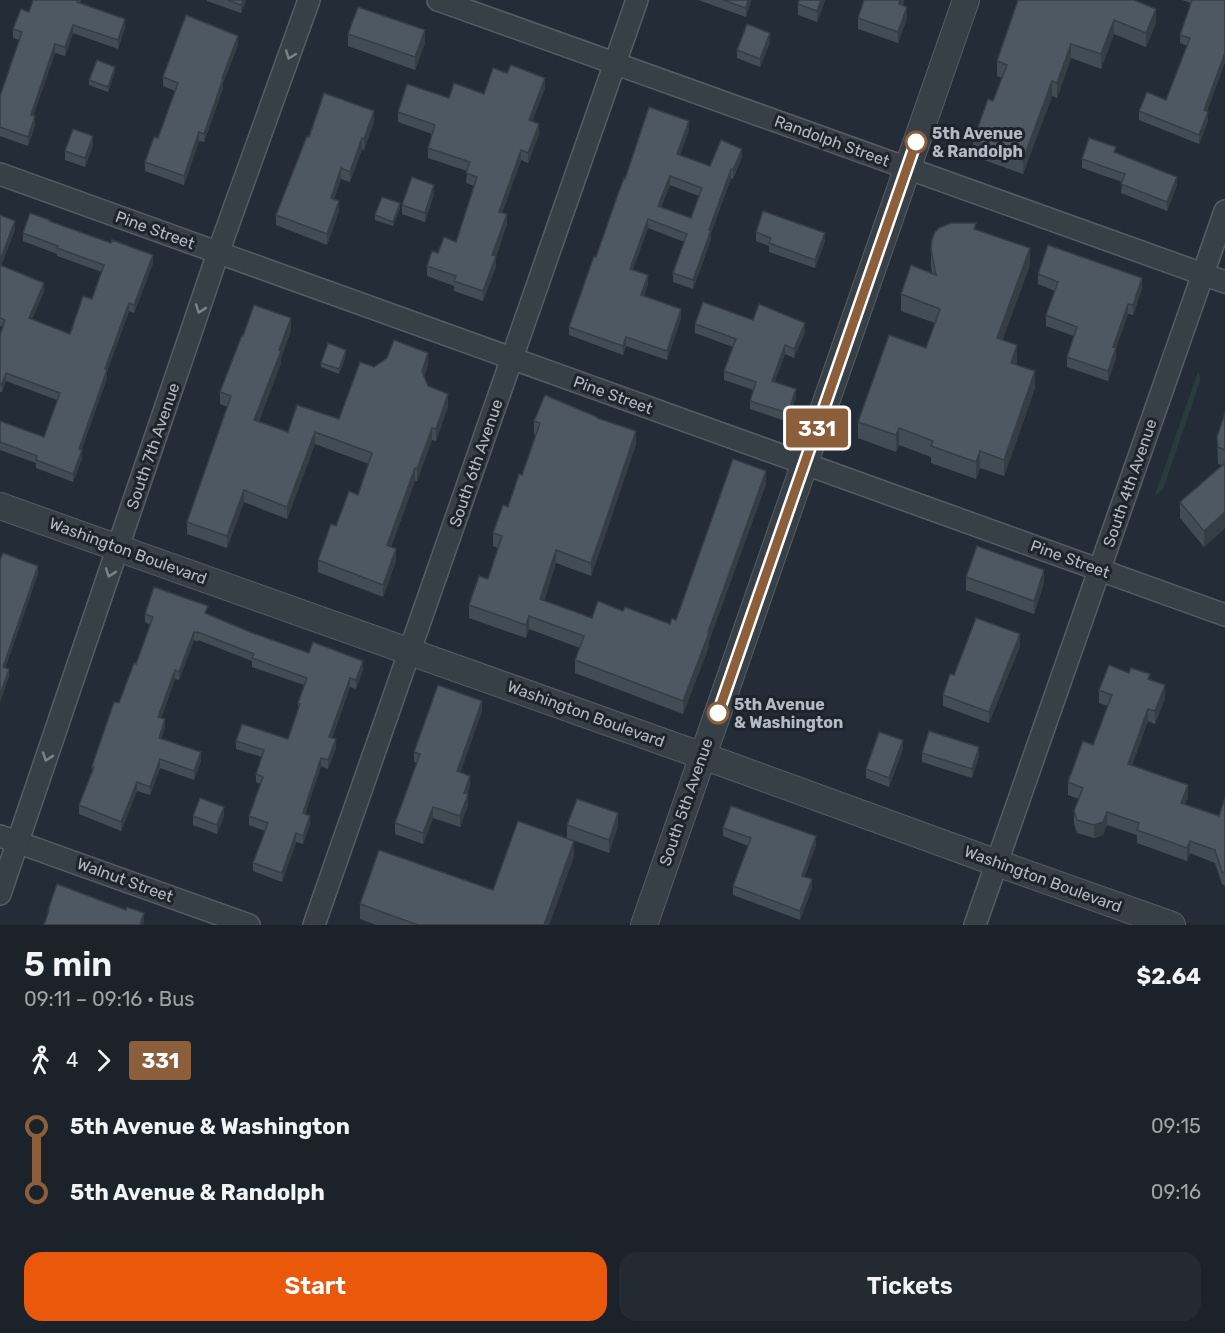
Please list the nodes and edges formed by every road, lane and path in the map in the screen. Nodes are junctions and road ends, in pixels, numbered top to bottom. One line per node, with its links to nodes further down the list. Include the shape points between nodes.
1 (309, 0): 9 (street, South 7th Avenue, one-way to 9)
2 (438, 0): 5 (street, Randolph Street)
3 (637, 0): 5 (street, South 6th Avenue)
4 (966, 0): 6 (street, South 5th Avenue)
5 (615, 63): 6 (street, Randolph Street); 12 (street, South 6th Avenue)
6 (908, 168): 10 (street, Randolph Street); 13 (street, South 5th Avenue)
7 (0, 174): 9 (street, Pine Street)
8 (1225, 211): 10 (street, South 4th Avenue)
9 (218, 253): 12 (street, Pine Street); 15 (street, South 7th Avenue, one-way to 15)
10 (1203, 274): 11 (street, Randolph Street); 16 (street, South 4th Avenue)
11 (1225, 282)
12 (512, 358): 13 (street, Pine Street); 18 (street, South 6th Avenue)
13 (805, 464): 16 (street, Pine Street); 19 (street, South 5th Avenue)
14 (0, 506): 15 (street, Washington Boulevard)
15 (119, 548): 18 (street, Washington Boulevard); 20 (street, South 7th Avenue, one-way to 20)
16 (1100, 570): 17 (street, Pine Street); 21 (street, South 4th Avenue)
17 (1225, 615)
18 (410, 652): 19 (street, Washington Boulevard); 24 (street, South 6th Avenue)
19 (703, 756): 21 (street, Washington Boulevard); 25 (street, South 5th Avenue)
20 (9, 839): 22 (street, South 7th Avenue); 23 (street, Walnut Street)
21 (997, 863): 26 (street, South 4th Avenue); 27 (street, Washington Boulevard)
22 (0, 894)
23 (249, 925)
24 (314, 925)
25 (644, 925)
26 (975, 925)
27 (1172, 925)

